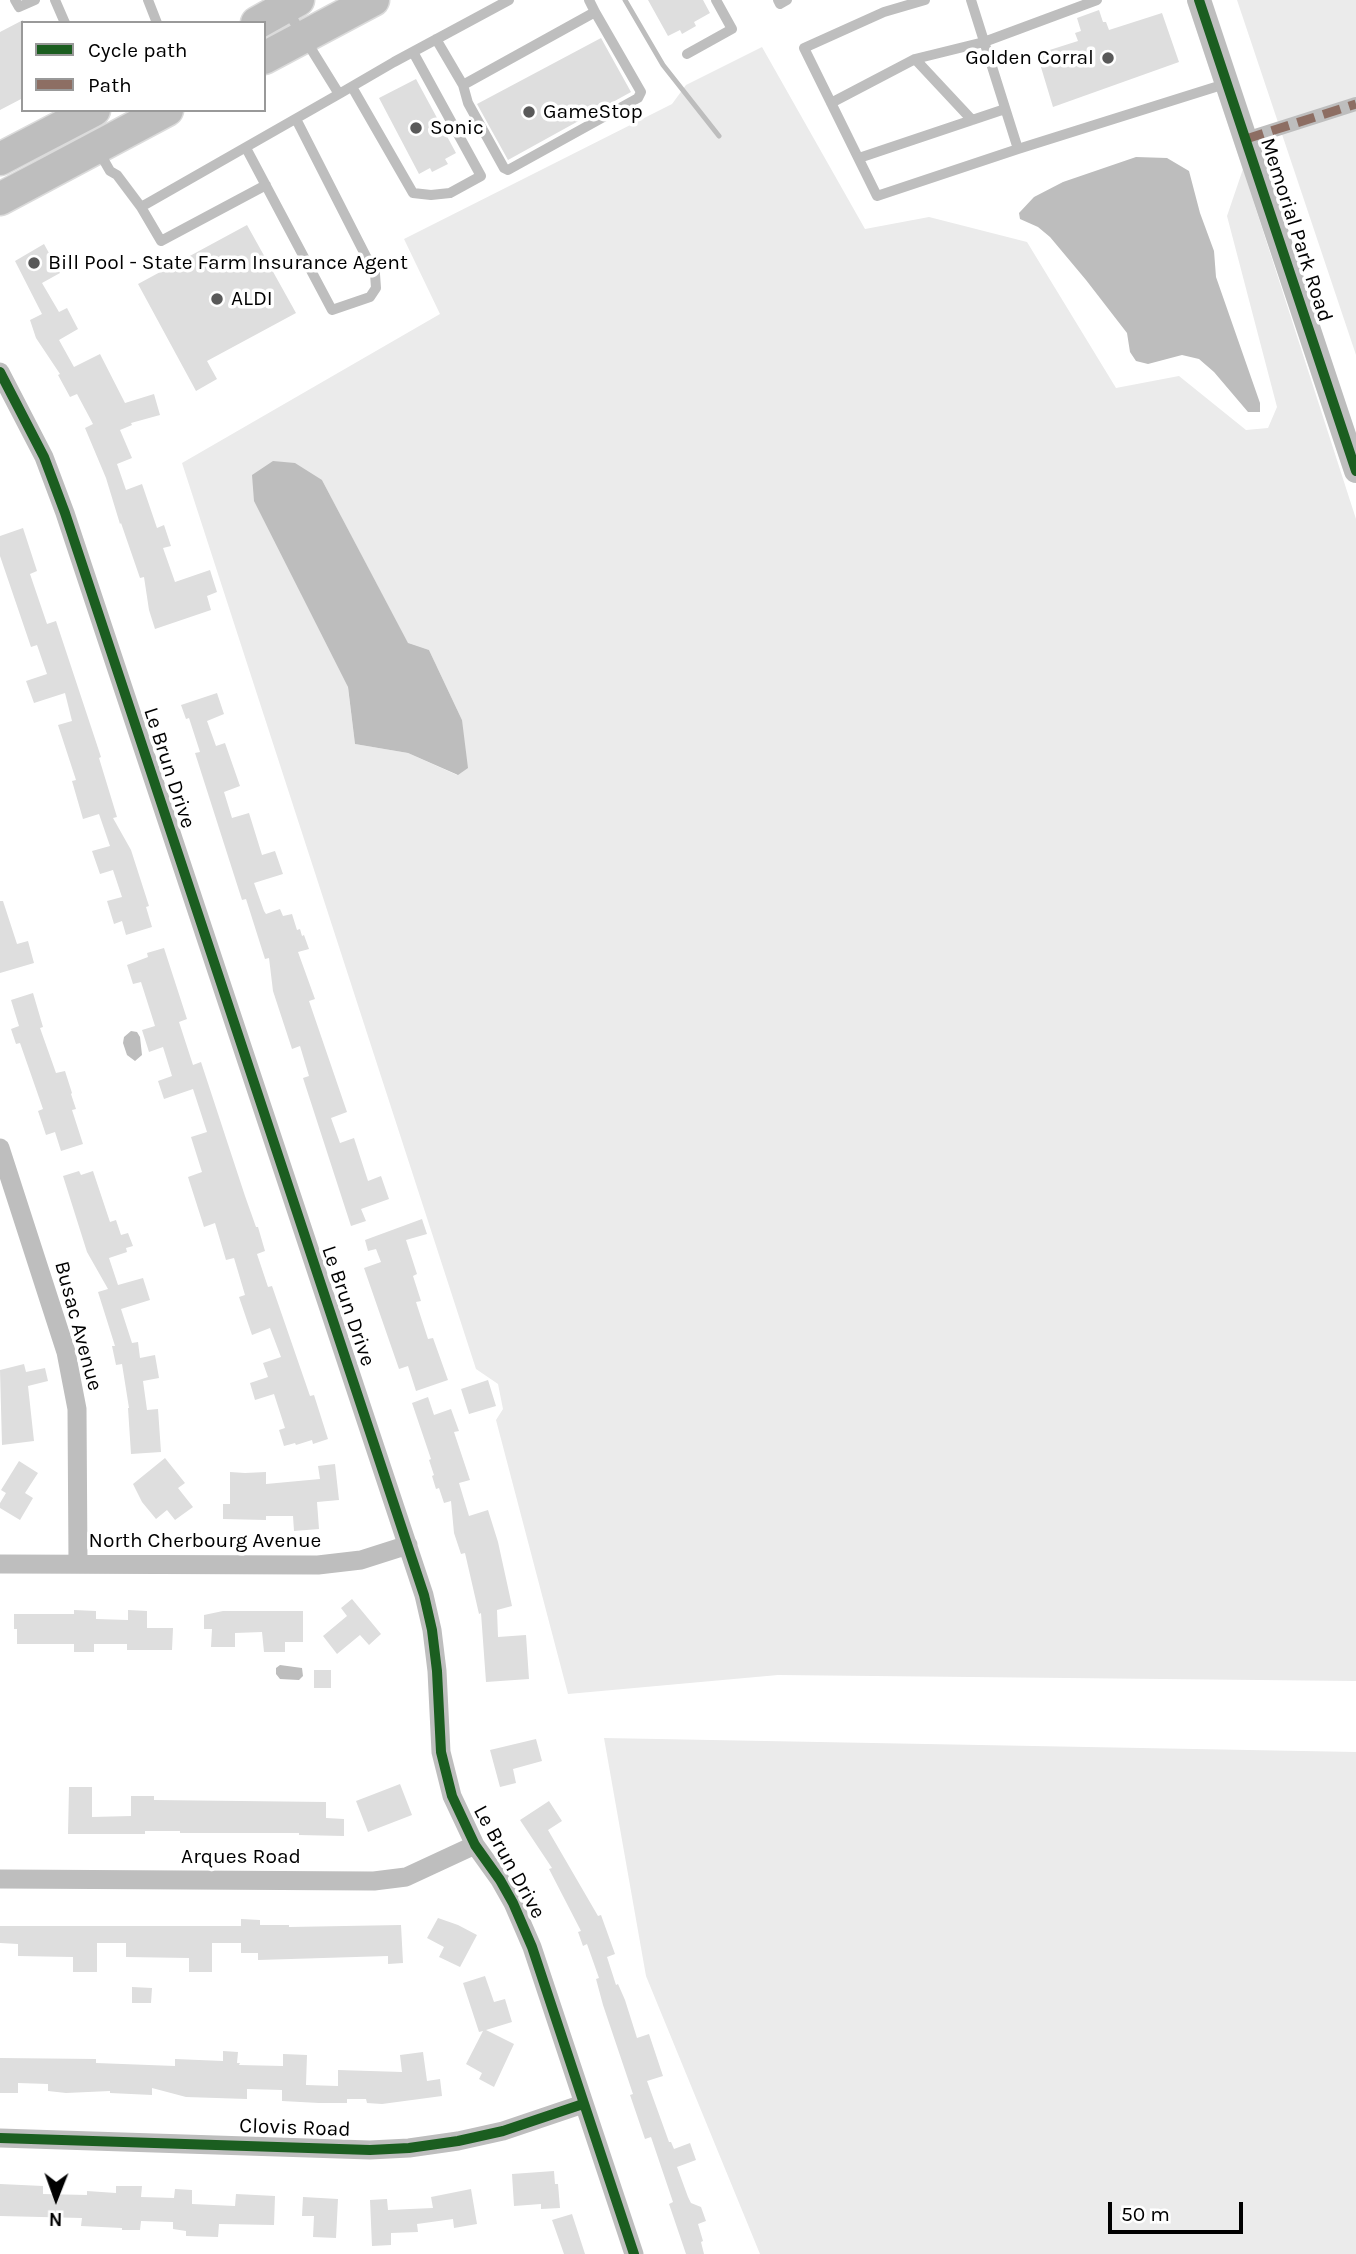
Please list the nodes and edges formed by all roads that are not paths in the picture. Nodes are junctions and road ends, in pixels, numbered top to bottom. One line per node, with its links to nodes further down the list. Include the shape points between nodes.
1 (15, 0): 2 (lane, via 19,7)
2 (35, 0)
3 (55, 0): 17 (lane)
4 (148, 0): 18 (lane)
5 (373, 0): 20 (main road)
6 (509, 0): 21 (lane)
7 (589, 0): 16 (lane)
8 (716, 0): 24 (lane, via 732,29)
9 (778, 0): 10 (lane, via 780,4)
10 (787, 0)
11 (925, 0): 31 (lane, via 884,12 804,48)
12 (971, 0): 22 (lane)
13 (1097, 0): 22 (lane)
14 (1199, 0): 27 (street, Memorial Park Road)
15 (289, 2): 19 (main road); 20 (lane)
16 (595, 12): 28 (lane); 28 (lane, via 641,92 626,105 508,170 468,103)
17 (64, 21)
18 (156, 21)
19 (260, 21)
20 (304, 37): 25 (main road); 30 (lane)
21 (436, 39): 23 (lane); 28 (lane)
22 (984, 42): 26 (lane); 33 (lane)
23 (414, 52): 29 (lane); 29 (lane, via 481,176 450,193 412,192)
24 (687, 54)
25 (266, 57)
26 (915, 59): 31 (lane); 37 (lane)
27 (1227, 83): 38 (street, Memorial Park Road); 41 (lane)
28 (463, 85)
29 (352, 87): 30 (lane)
30 (339, 94): 36 (lane)
31 (831, 103): 42 (lane)
32 (1356, 103): 38 (street)
33 (1005, 108): 37 (lane); 41 (lane)
34 (90, 112): 43 (main road)
35 (163, 112): 39 (main road)
36 (296, 119): 40 (lane); 44 (lane, via 375,274 376,288 370,297 332,310)
37 (972, 120): 42 (lane)
38 (1246, 139): 49 (street, Memorial Park Road)
39 (97, 148): 45 (main road); 46 (lane, via 110,172)
40 (246, 148): 44 (lane); 46 (lane)
41 (1018, 149): 42 (lane, via 877,196)
42 (859, 158)
43 (0, 159)
44 (266, 186): 46 (lane, via 161,241)
45 (0, 199)
46 (141, 207)
47 (0, 372): 48 (street, Le Brun Drive)
48 (6, 398): 51 (street, Le Brun Drive, via 44,457 65,513)
49 (1356, 471)
50 (0, 1148): 53 (street, Busac Avenue, via 66,1352 77,1409)
51 (408, 1545): 53 (street, North Cherbourg Avenue, via 361,1560 318,1565); 54 (street, Le Brun Drive, via 432,1630 444,1774)
52 (0, 1564): 53 (street, North Cherbourg Avenue)
53 (78, 1564)
54 (475, 1845): 55 (street, Arques Road, via 406,1877 374,1881); 56 (street, Le Brun Drive, via 513,1903 532,1947)
55 (0, 1879)
56 (583, 2104): 57 (street, Clovis Road, via 503,2131 409,2148); 58 (street, Le Brun Drive)
57 (0, 2138)
58 (634, 2254)

